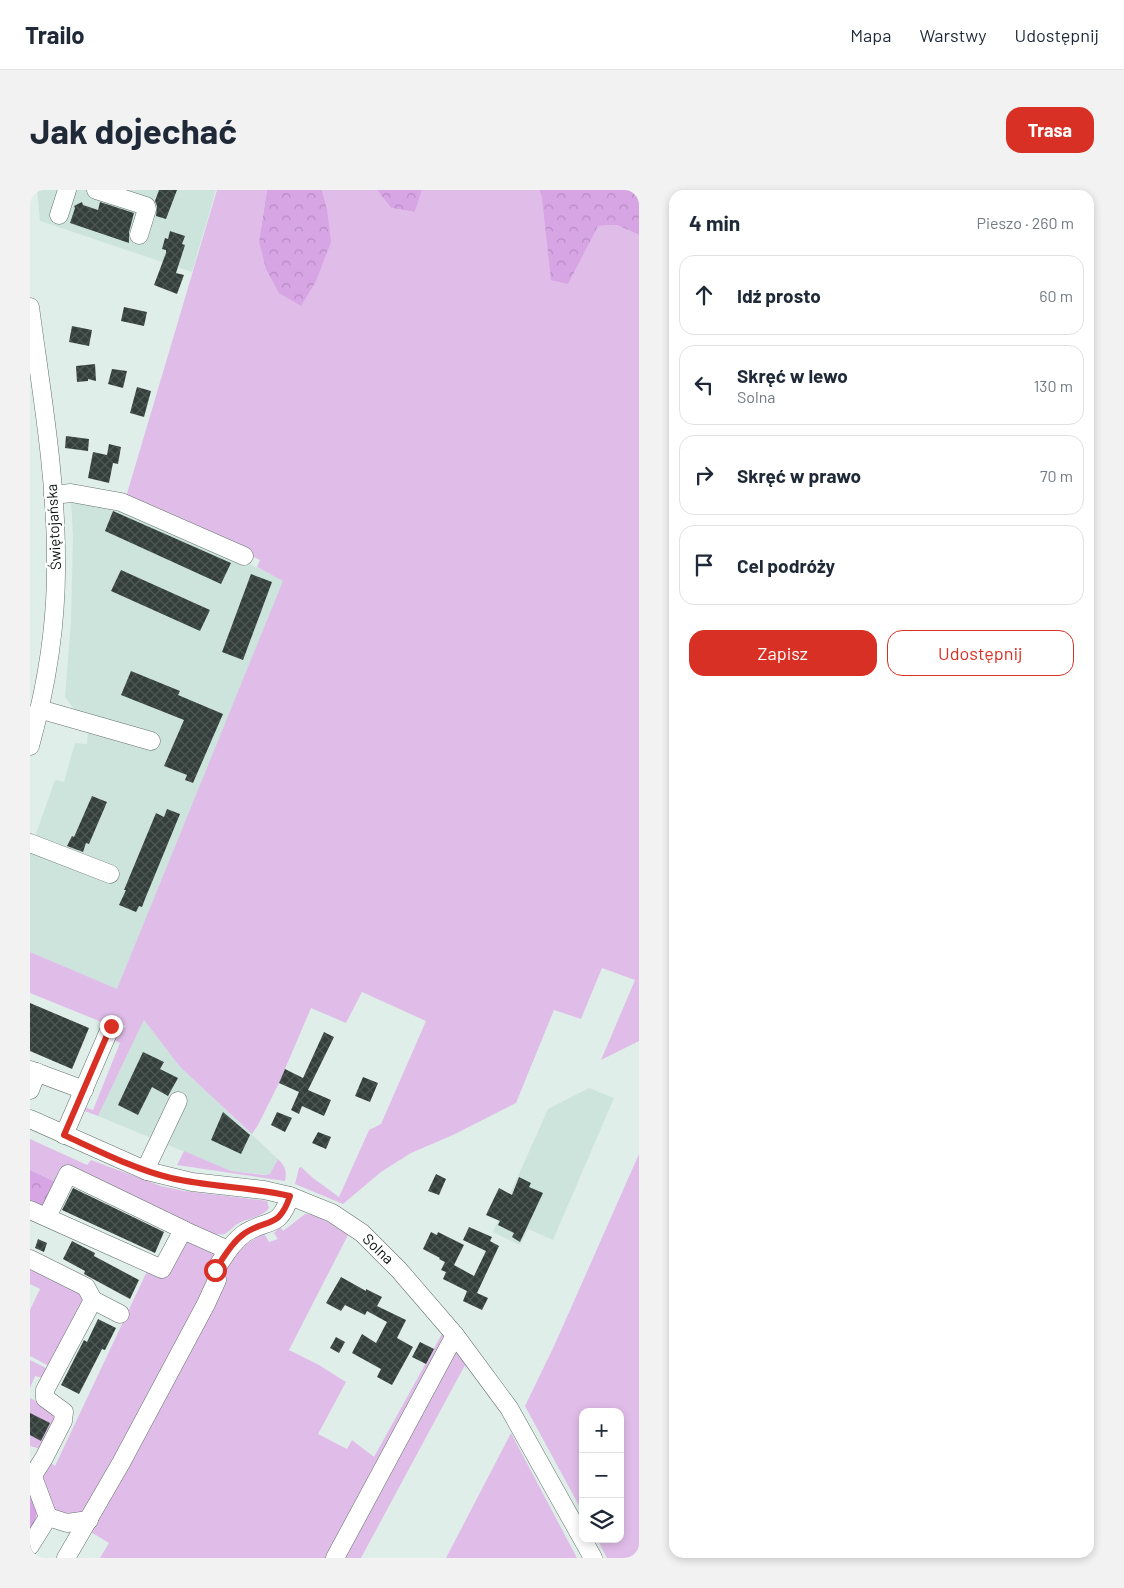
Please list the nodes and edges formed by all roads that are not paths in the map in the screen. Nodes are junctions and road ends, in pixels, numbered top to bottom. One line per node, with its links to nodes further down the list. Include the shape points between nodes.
1 (67, 190): 3 (street)
2 (96, 190): 4 (street, via 146,206 148,209)
3 (59, 215)
4 (139, 235)
5 (30, 306): 6 (street, Świętojańska)
6 (34, 366): 7 (street, Świętojańska)
7 (53, 494): 8 (street, via 71,493 121,502); 9 (street, Świętojańska, via 55,599 48,665)
8 (244, 556)
9 (39, 709): 10 (street); 11 (street, Świętojańska)
10 (152, 741)
11 (30, 746)
12 (30, 843): 13 (street)
13 (110, 874)
14 (111, 1026): 17 (street)
15 (34, 1071): 16 (street); 17 (street)
16 (30, 1090)
17 (84, 1090): 20 (street)
18 (178, 1101): 21 (street)
19 (30, 1119): 20 (street, Solna)
20 (64, 1135): 21 (street, Solna)
21 (147, 1172): 22 (street, Solna)
22 (290, 1196): 26 (street, via 279,1218 243,1235); 30 (street, Solna, via 332,1213 362,1233)
23 (30, 1210): 24 (street)
24 (47, 1217): 25 (street, via 162,1268); 25 (street, via 68,1174)
25 (184, 1230): 26 (street)
26 (228, 1250): 34 (street, via 215,1270 216,1280 206,1304)
27 (30, 1258): 28 (street, via 86,1287)
28 (93, 1300): 29 (street); 31 (street, via 45,1390 45,1398 64,1412 63,1421)
29 (120, 1314)
30 (455, 1335): 37 (street); 38 (street, Solna, via 518,1423)
31 (37, 1454): 32 (street)
32 (32, 1478): 33 (street)
33 (48, 1517): 34 (street, via 67,1523); 35 (street)
34 (89, 1520): 36 (street)
35 (30, 1546)
36 (66, 1558)
37 (335, 1558)
38 (593, 1558)

